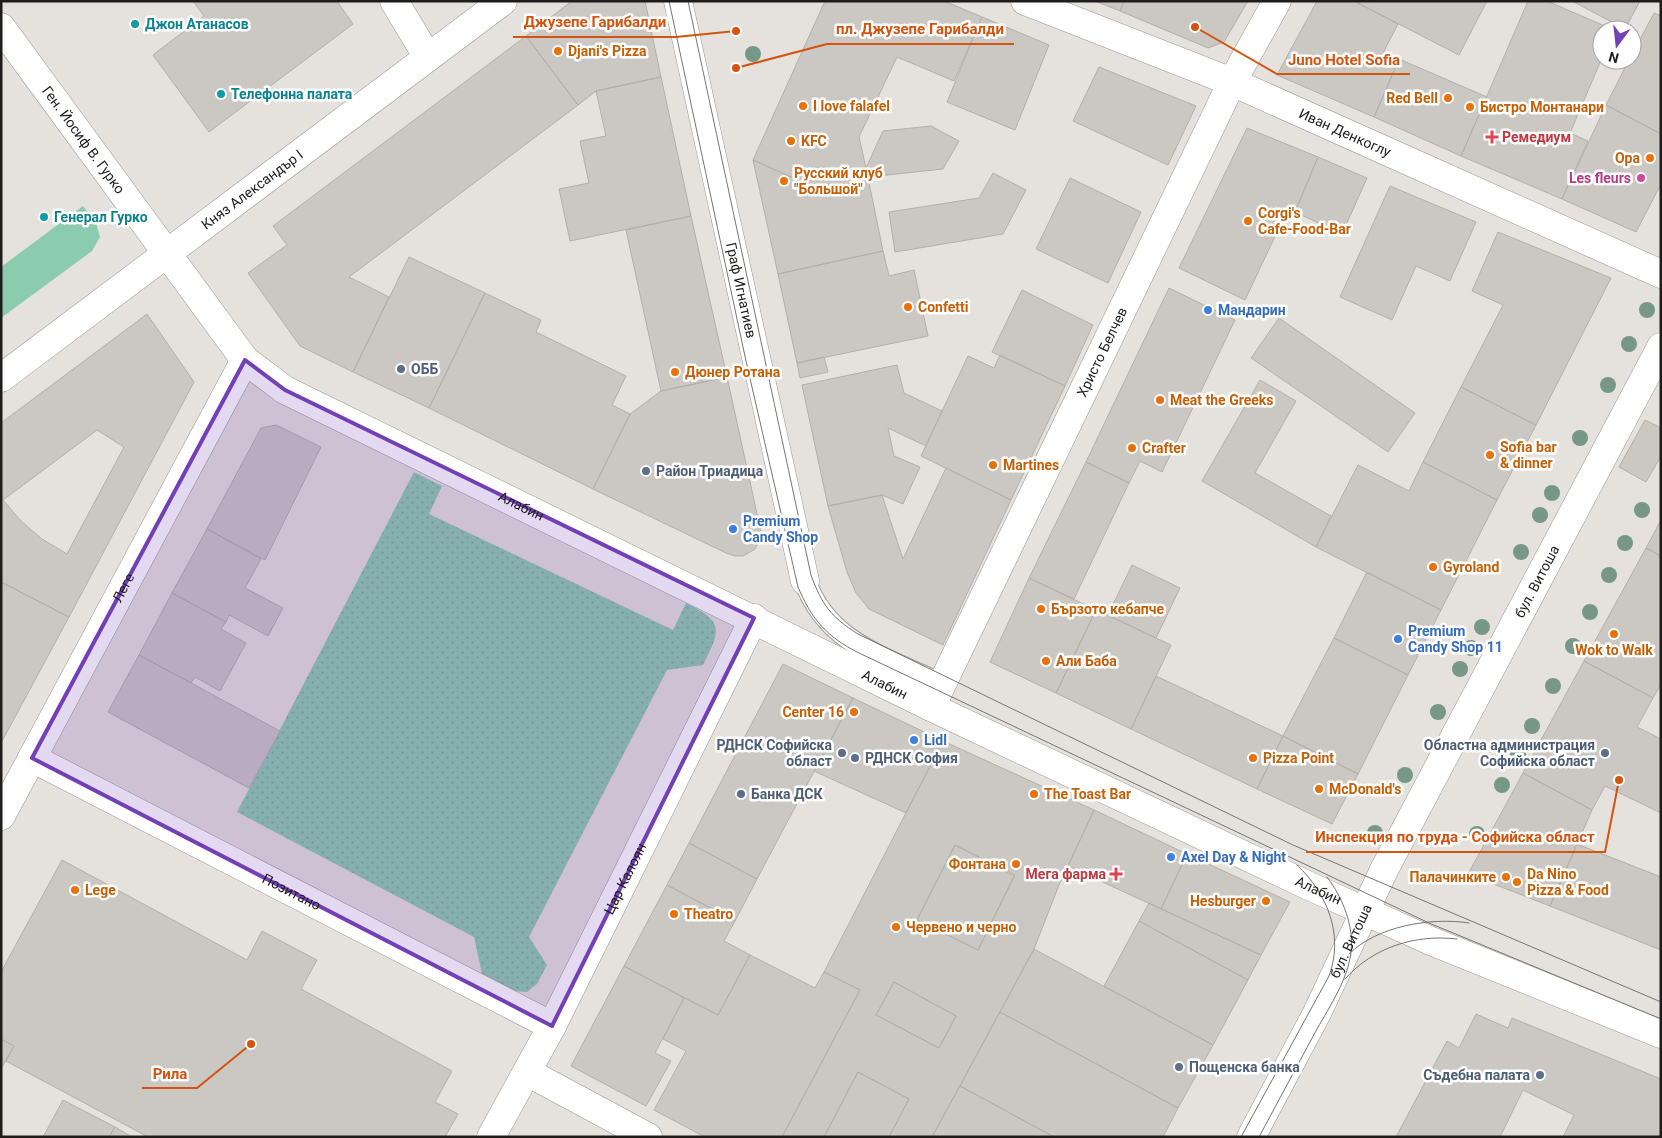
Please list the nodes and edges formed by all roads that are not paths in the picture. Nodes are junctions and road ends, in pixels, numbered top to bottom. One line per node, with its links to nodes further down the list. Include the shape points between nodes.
1 (394, 1): 7 (street)
2 (503, 1): 7 (street, Княз Александър I)
3 (678, 1): 14 (street, Граф Игнатиев)
4 (1025, 1): 8 (street, Иван Денкоглу)
5 (1277, 1): 8 (street, Христо Белчев)
6 (1, 27): 9 (street, Ген. Йосиф В. Гурко)
7 (427, 56): 9 (street, Княз Александър I)
8 (1232, 82): 10 (street, Иван Денкоглу); 16 (street, Христо Белчев)
9 (166, 253): 12 (street, Алабин); 13 (street, Княз Александър I)
10 (1661, 274)
11 (1661, 346): 19 (street, бул. Витоша, via 1384,870)
12 (245, 360): 15 (street, Алабин, via 285,390); 17 (street, Леге)
13 (1, 378)
14 (805, 581): 16 (lane, via 824,618 846,638)
15 (754, 618): 16 (street, Алабин); 20 (street, Цар Калоян)
16 (937, 696): 19 (street, Алабин)
17 (32, 758): 18 (street, Леге); 20 (street, Позитано)
18 (1, 816)
19 (1366, 912): 21 (street, Алабин); 25 (street, бул. Витоша)
20 (552, 1026): 22 (street, Цар Калоян)
21 (1661, 1034)
22 (527, 1072): 23 (street, Цар Калоян); 24 (street)
23 (491, 1137)
24 (648, 1137)
25 (1251, 1137)

